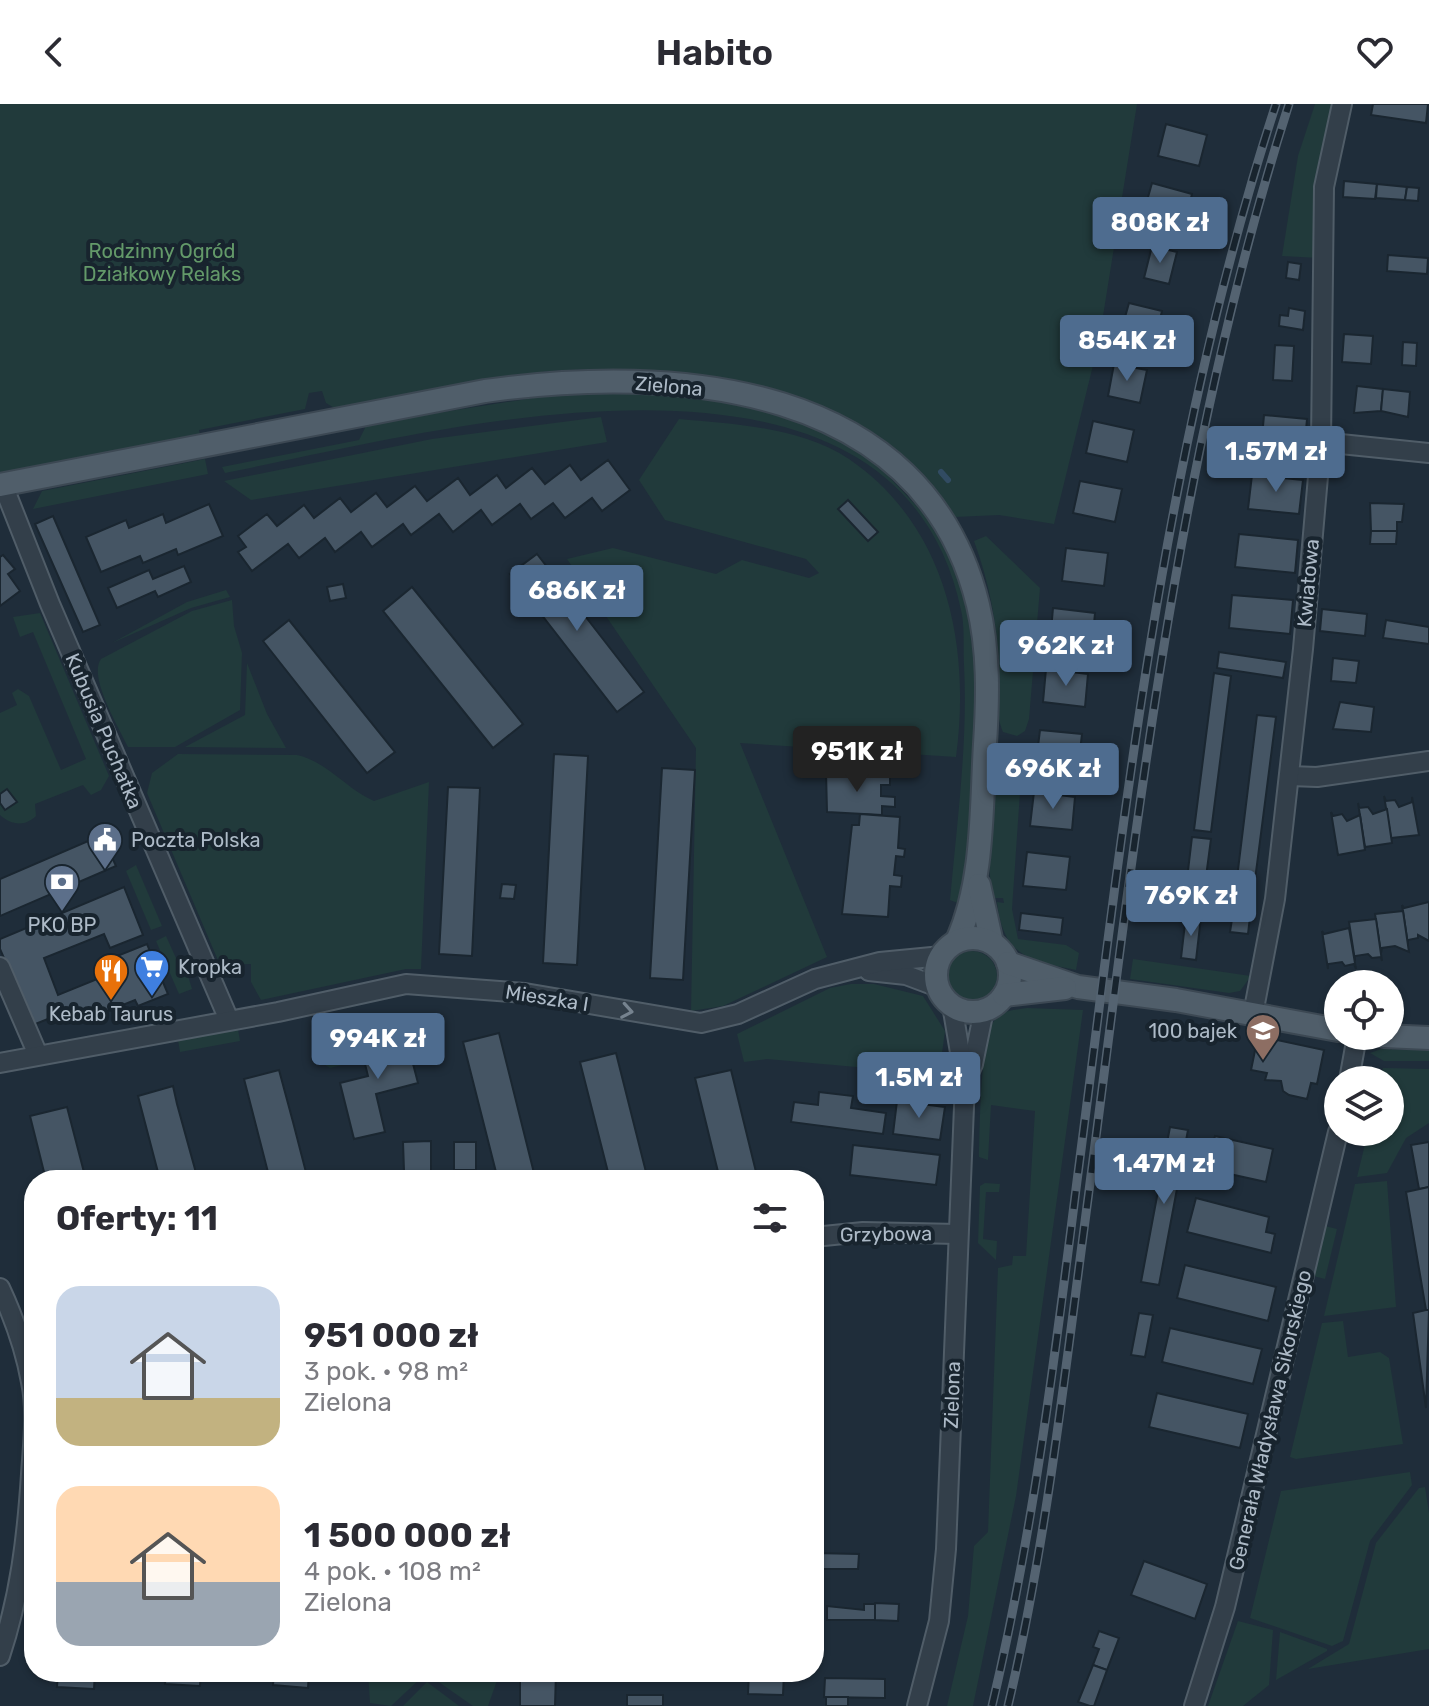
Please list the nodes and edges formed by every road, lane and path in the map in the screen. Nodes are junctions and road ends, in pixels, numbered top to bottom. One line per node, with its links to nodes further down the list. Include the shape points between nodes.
1 (1342, 104): 2 (street, Kwiatowa, via 1324,187)
2 (1321, 442): 3 (street); 6 (street, Kwiatowa)
3 (1429, 453)
4 (2, 485): 7 (main road, Zielona, via 521,386 667,385 748,394 809,412 866,441 912,481 942,519 970,579 987,667); 19 (street, Kubusia Puchatka)
5 (1429, 761): 6 (street)
6 (1290, 776): 18 (street, Kwiatowa, via 1275,899)
7 (977, 873): 8 (main road, Zielona); 9 (main road, Zielona)
8 (992, 943): 9 (main road, via 972,938); 10 (main road)
9 (950, 948): 12 (street, Mieszka I); 13 (main road, via 937,971)
10 (1008, 963): 14 (main road); 15 (main road)
11 (0, 967): 23 (street)
12 (850, 971): 13 (street, Mieszka I, via 906,975); 19 (street, Mieszka I, one-way to 12, via 406,984 439,984 701,1023)
13 (938, 987): 16 (main road)
14 (1078, 987): 15 (main road); 18 (main road)
15 (1004, 995): 17 (main road)
16 (952, 1005): 17 (main road); 25 (street, Zielona)
17 (984, 1010): 25 (street, Zielona)
18 (1253, 1014): 20 (main road)
19 (229, 1020): 23 (street, Mieszka I)
20 (1324, 1027)
21 (1404, 1037): 22 (main road)
22 (1429, 1038)
23 (38, 1055): 24 (street, Mieszka I)
24 (0, 1063)
25 (965, 1082): 27 (street, Zielona)
26 (1335, 1146): 34 (street, Generała Władysława Sikorskiego, via 1225,1607)
27 (958, 1234): 28 (street, Grzybowa); 33 (street, Zielona, via 943,1589)
28 (824, 1236)
29 (0, 1288): 30 (street)
30 (24, 1354)
31 (24, 1549): 32 (street, via 18,1597)
32 (0, 1656)
33 (917, 1706)
34 (1194, 1706)

